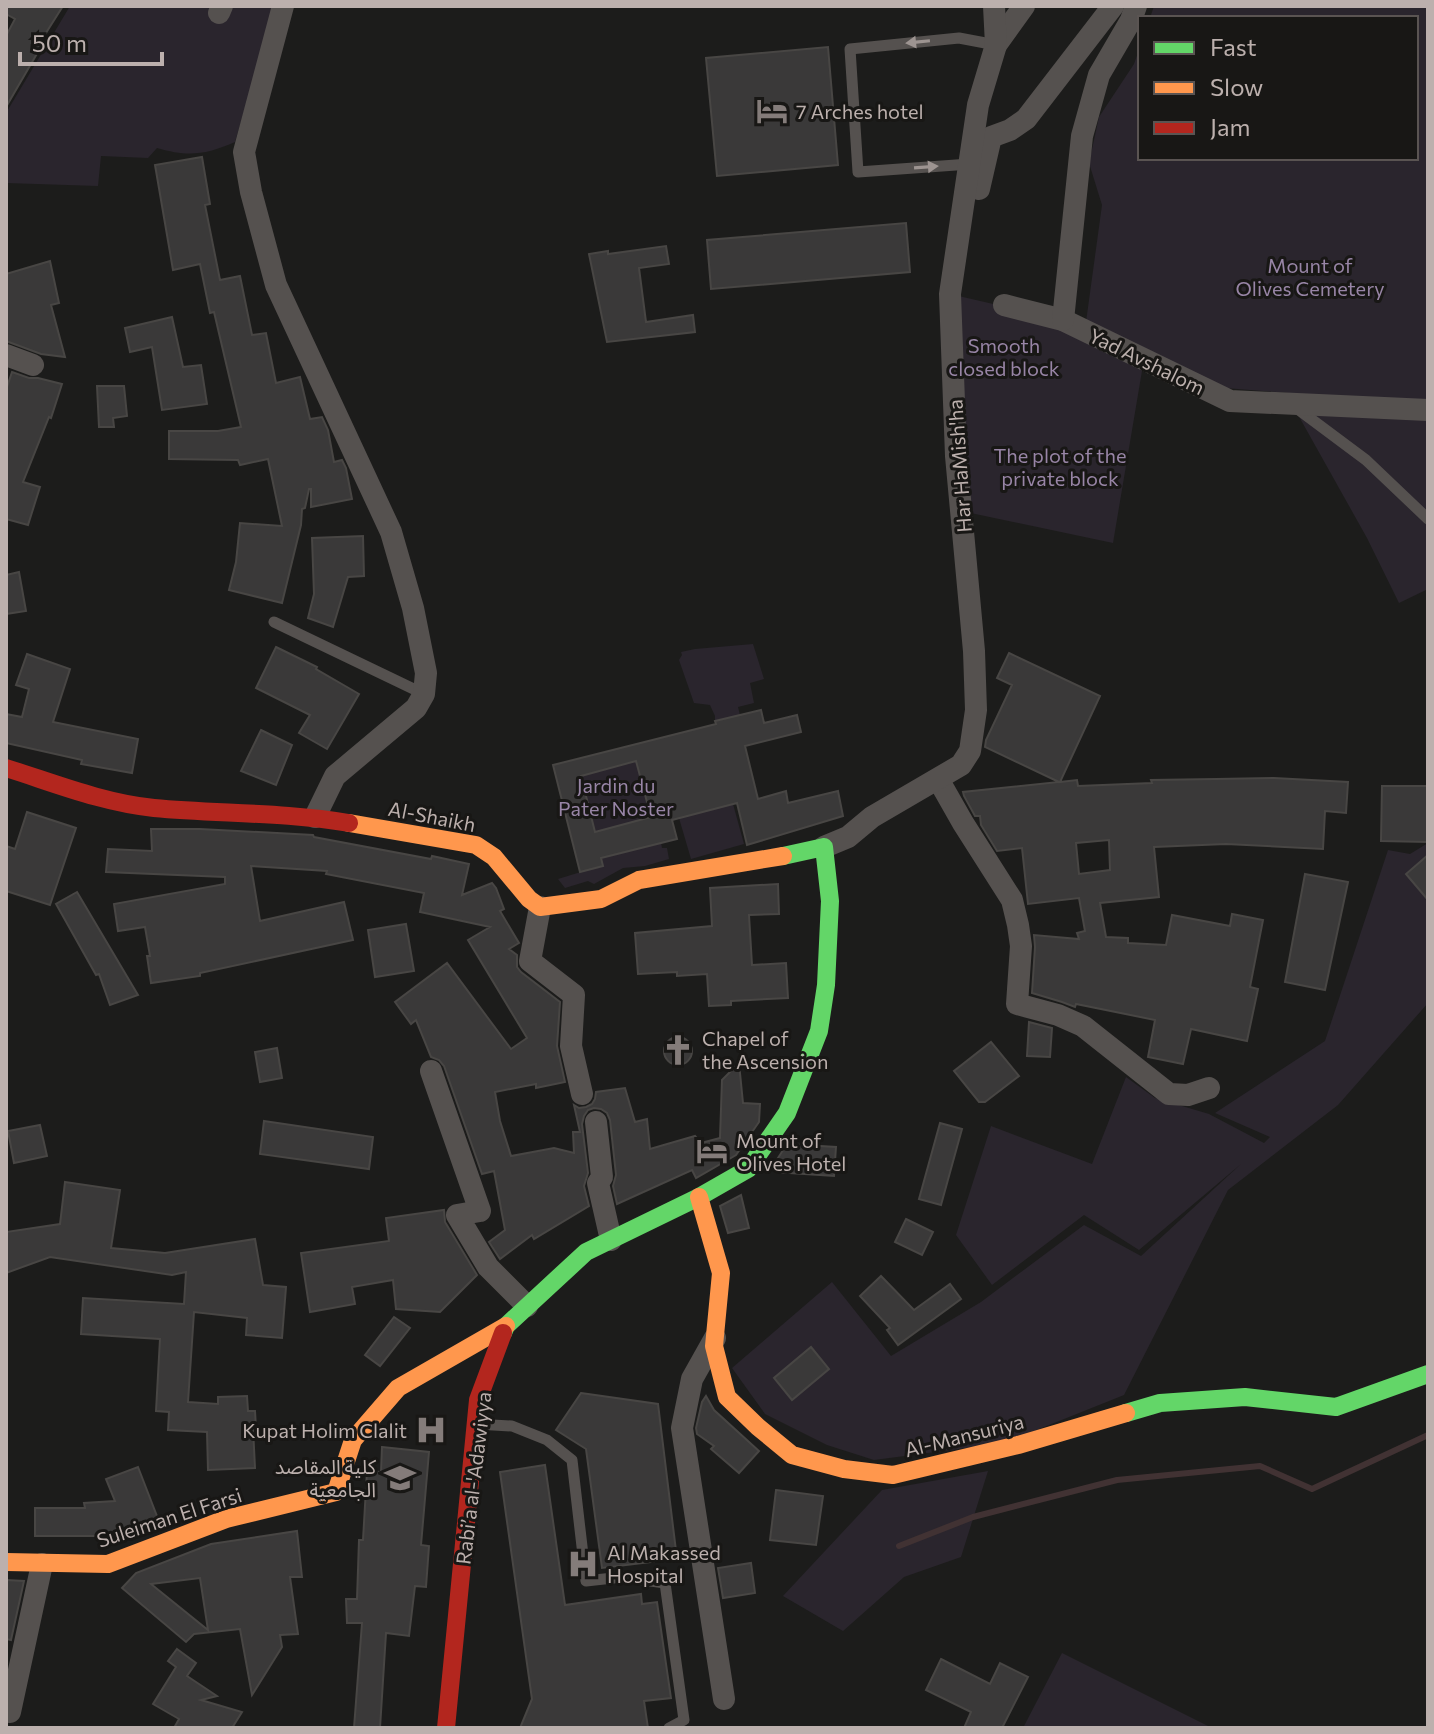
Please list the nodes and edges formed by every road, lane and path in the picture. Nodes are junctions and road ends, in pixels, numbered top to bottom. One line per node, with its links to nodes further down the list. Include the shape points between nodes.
1 (283, 6): 17 (street, via 244,152 251,192 276,285 391,532 413,608 426,673)
2 (994, 6): 6 (street, Har HaMish'ha)
3 (1024, 6): 6 (street, Har HaMish'ha)
4 (1113, 6): 8 (street, via 1026,119 991,137 962,265)
5 (1136, 6): 10 (street, via 1099,75 1082,136)
6 (996, 45): 7 (street, Har HaMish'ha, via 978,105); 7 (lane, one-way to 7, via 959,38 850,49 858,172)
7 (970, 164): 8 (street, Har HaMish'ha)
8 (950, 294): 19 (street, Har HaMish'ha, via 956,456 976,710 970,751 961,765)
9 (1004, 305): 10 (street, Yad Avshalom)
10 (1063, 320): 13 (street, Yad Avshalom, via 1230,401)
11 (6, 355): 12 (street)
12 (33, 365)
13 (1292, 404): 14 (street, Yad Avshalom); 15 (lane, via 1366,460)
14 (1428, 410)
15 (1428, 519)
16 (274, 622): 17 (lane)
17 (424, 694): 20 (street, via 416,708 335,776)
18 (6, 768): 20 (street, Al-Shaikh, via 120,803)
19 (938, 779): 21 (street); 24 (street, via 1012,900 1021,946 1017,1004 1083,1026 1169,1094)
20 (315, 817): 22 (street, Al-Shaikh, via 476,845)
21 (824, 847): 22 (street, via 639,880 601,899); 27 (street, Rabiʼa al-'Adawiyya, via 830,901 819,1031 787,1113 748,1169)
22 (540, 907): 25 (street, via 530,961 574,995 571,1046)
23 (431, 1071): 29 (street, via 480,1211 455,1212 488,1267)
24 (1209, 1088)
25 (582, 1094)
26 (596, 1122): 28 (street, via 602,1177 598,1183)
27 (699, 1197): 28 (street, Rabiʼa al-'Adawiyya); 31 (street, Al-Mansuriya, via 721,1273)
28 (611, 1240): 29 (street, Rabiʼa al-'Adawiyya, via 586,1252)
29 (527, 1306): 30 (street, Rabiʼa al-'Adawiyya)
30 (506, 1326): 33 (street, Rabiʼa al-'Adawiyya, via 478,1400); 35 (street, Suleiman El Farsi, via 398,1388 353,1440 336,1492 226,1519 108,1564)
31 (715, 1338): 32 (street, Al-Mansuriya, via 727,1397 792,1455 893,1475 1160,1403 1245,1397 1336,1407); 36 (street, via 692,1379 682,1428)
32 (1428, 1374)
33 (476, 1424): 38 (street, Rabiʼa al-'Adawiyya); 39 (lane, via 512,1426 547,1440 572,1460 586,1581 622,1577 665,1583 684,1720)
34 (6, 1562): 35 (street, Suleiman El Farsi)
35 (42, 1564): 37 (street)
36 (724, 1699)
37 (10, 1712)
38 (446, 1728)
39 (669, 1728)

